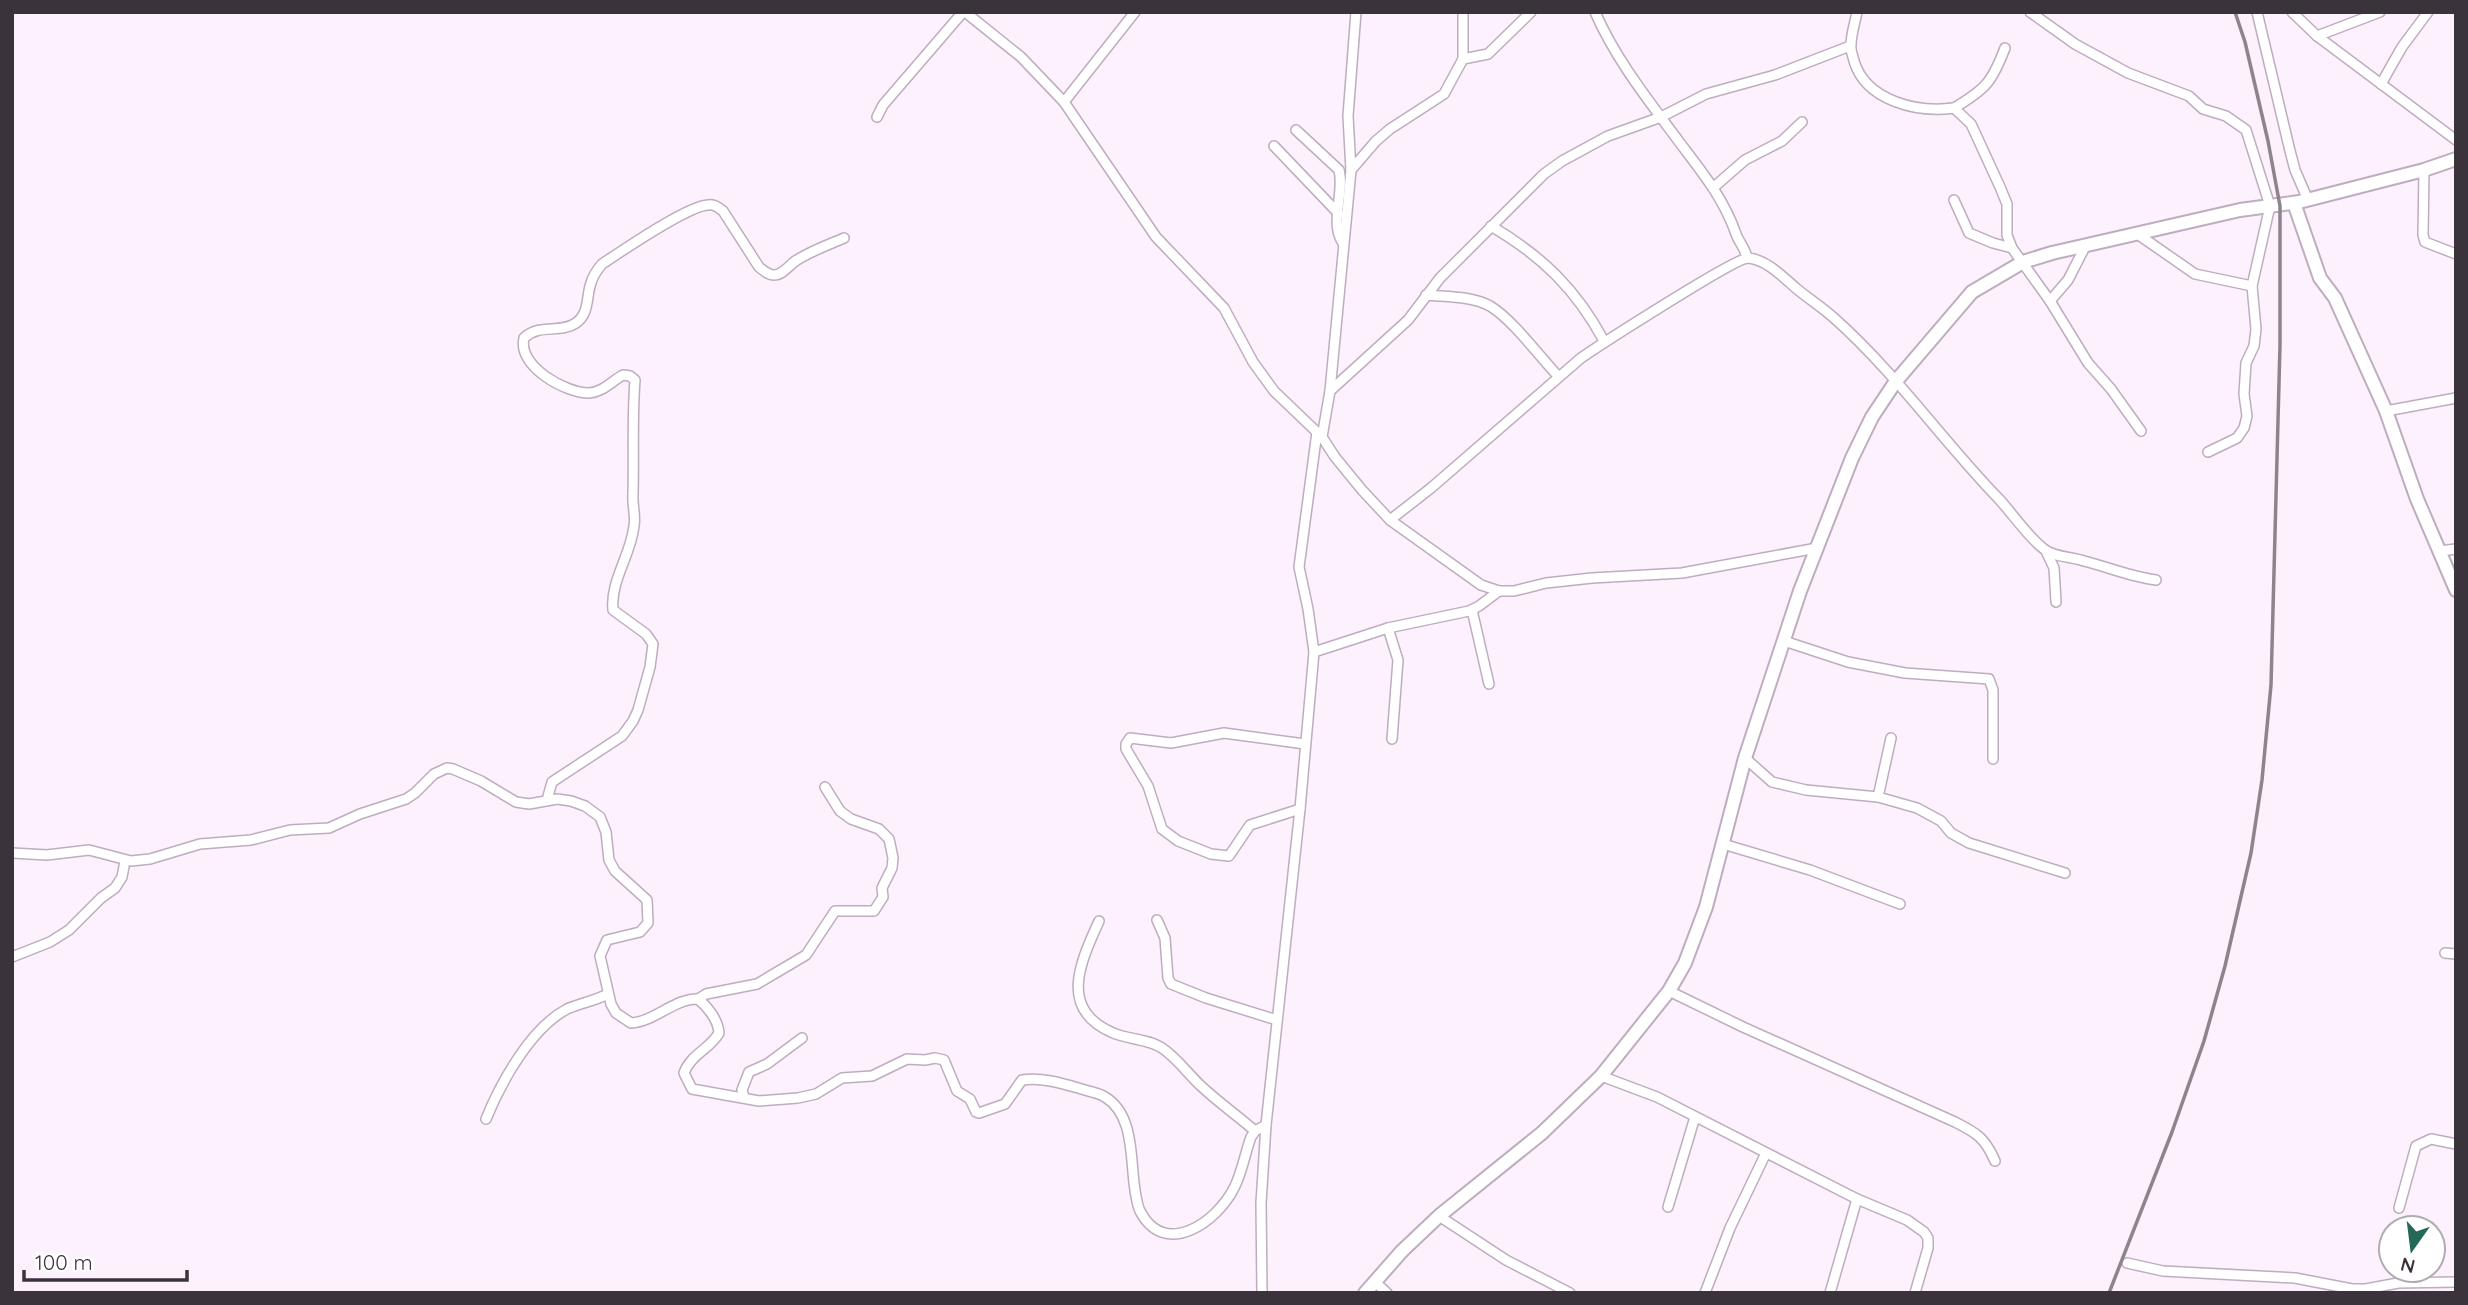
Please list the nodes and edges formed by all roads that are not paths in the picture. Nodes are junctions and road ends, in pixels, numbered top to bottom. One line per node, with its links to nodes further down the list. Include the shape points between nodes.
1 (964, 12): 18 (street, via 1021,57); 20 (street)
2 (1135, 12): 18 (street)
3 (1356, 12): 27 (street, via 1348,116)
4 (1463, 12): 16 (street)
5 (1531, 12): 16 (street, via 1488,54)
6 (1595, 12): 21 (street)
7 (1857, 12): 14 (street)
8 (2030, 12): 33 (street, via 2128,73 2189,96 2203,109 2240,124 2251,143)
9 (2257, 12): 31 (street, via 2292,158)
10 (2292, 12): 13 (street)
11 (2381, 12): 13 (street)
12 (2428, 12): 17 (street)
13 (2317, 36): 17 (street)
14 (1850, 46): 19 (street, via 1860,77 1881,94 1924,109); 21 (street, via 1775,75 1706,94)
15 (2005, 48): 19 (street, via 1995,74 1980,93)
16 (1463, 59): 27 (street, via 1444,94 1390,129)
17 (2381, 84): 24 (street)
18 (1064, 102): 54 (street, via 1156,237 1224,308 1274,391)
19 (1954, 108): 40 (street, via 1971,124 2000,187 2007,204 2007,235)
20 (877, 117)
21 (1661, 117): 29 (street); 35 (street, via 1608,136 1562,161)
22 (1802, 122): 29 (street)
23 (1296, 130): 34 (street, via 1339,170)
24 (2456, 141)
25 (1274, 146): 34 (street)
26 (2456, 159): 28 (main road)
27 (1351, 170): 38 (street)
28 (2424, 170): 31 (main road); 41 (street, via 2423,235 2426,242)
29 (1714, 187): 42 (street)
30 (1954, 200): 40 (street, via 1969,233)
31 (2308, 200): 32 (main road)
32 (2294, 203): 33 (main road); 52 (main road, via 2320,278 2335,298)
33 (2270, 206): 36 (main road); 44 (street)
34 (1339, 214): 38 (street)
35 (1491, 226): 45 (street); 47 (street, via 1557,274 1590,314)
36 (2136, 233): 39 (main road); 44 (street, via 2195,274)
37 (844, 238): 77 (street, via 774,275 759,267 723,211 705,205 665,224 603,264 594,273 578,321 539,329 524,338 528,362 554,381 586,393 623,375 635,380 634,529 612,610 653,644 633,721 622,736 552,782)
38 (1344, 244): 50 (street)
39 (2086, 245): 43 (main road); 46 (street, via 2068,279)
40 (2012, 248): 43 (street)
41 (2456, 254)
42 (1747, 258): 47 (street); 49 (street, via 1771,268 1834,318)
43 (2023, 262): 46 (street); 49 (main road, via 1972,292)
44 (2252, 286): 55 (street, via 2256,329 2246,363 2244,428 2237,438)
45 (1426, 295): 48 (street, via 1491,307); 50 (street, via 1408,320)
46 (2050, 300): 53 (street, via 2088,363)
47 (1604, 341): 48 (street)
48 (1558, 376): 56 (street)
49 (1896, 382): 57 (main road, via 1852,458); 59 (street)
50 (1329, 391): 54 (street)
51 (2456, 398): 52 (street)
52 (2386, 411): 60 (main road)
53 (2141, 430)
54 (1320, 434): 56 (street); 68 (street, via 1299,566)
55 (2208, 452)
56 (1390, 520): 63 (street, via 1482,585)
57 (1817, 548): 63 (street, via 1682,573 1592,578); 67 (main road)
58 (2456, 549): 60 (street)
59 (2046, 551): 61 (street); 64 (street, via 2054,568)
60 (2440, 551): 62 (main road)
61 (2156, 580)
62 (2456, 590)
63 (1499, 591): 65 (street)
64 (2056, 601)
65 (1472, 610): 66 (street); 69 (street)
66 (1388, 628): 68 (street); 71 (street, via 1398,660)
67 (1784, 641): 73 (main road); 74 (street, via 1848,662 1905,673 1989,680)
68 (1314, 652): 72 (street)
69 (1489, 684)
70 (1891, 738): 76 (street)
71 (1392, 739)
72 (1305, 744): 78 (street); 78 (street, via 1224,733 1182,743 1130,738 1126,744 1148,786 1162,828 1178,841 1210,854 1229,856 1250,825)
73 (1745, 758): 76 (street, via 1772,782 1787,787); 79 (main road)
74 (1993, 759)
75 (825, 787): 91 (street, via 839,811 879,829 889,839 892,868 879,906 867,912 835,911 806,955 757,984)
76 (1878, 797): 82 (street, via 1917,808 1969,843)
77 (547, 800): 81 (street, via 516,802 470,775 447,768 406,799 329,828 200,844 150,859); 90 (street, via 570,801 600,817 615,871 647,901 645,929 613,937 603,947 600,961)
78 (1300, 809): 92 (street)
79 (1723, 844): 83 (street); 89 (main road, via 1706,907)
80 (12, 853): 81 (street, via 89,850)
81 (125, 861): 88 (street, via 115,888 69,930)
82 (2065, 873)
83 (1900, 904)
84 (1099, 920): 99 (street, via 1076,988 1083,1007 1113,1033 1164,1049)
85 (1157, 920): 92 (street, via 1165,938 1171,984)
86 (2445, 953): 87 (street)
87 (2456, 954)
88 (12, 957)
89 (1669, 991): 94 (main road); 102 (street, via 1975,1132 1987,1143)
90 (608, 994): 91 (street, via 616,1013 631,1023); 97 (street, via 564,1011 540,1031 518,1058)
91 (698, 999): 95 (street, via 714,1018 719,1033 688,1062 684,1073 688,1085 696,1091)
92 (1277, 1020): 98 (street)
93 (802, 1038): 95 (street, via 749,1072)
94 (1601, 1076): 96 (street); 106 (main road, via 1542,1133)
95 (744, 1097): 99 (street, via 759,1101 798,1098 822,1091 842,1078 872,1076 915,1058 944,1060 957,1091 970,1099 979,1113 1004,1104 1022,1080 1064,1082 1103,1095 1117,1108 1128,1130 1139,1210 1167,1235 1197,1228 1221,1206 1234,1188)
96 (1695, 1117): 101 (street); 104 (street)
97 (486, 1119)
98 (1266, 1125): 99 (street); 110 (street)
99 (1255, 1131)
100 (2456, 1144): 105 (street, via 2431,1139 2416,1146)
101 (1766, 1153): 103 (street); 114 (street)
102 (1995, 1161)
103 (1857, 1199): 115 (street); 116 (street, via 1907,1220 1928,1238)
104 (1668, 1207)
105 (2399, 1208)
106 (1439, 1216): 108 (main road); 113 (street, via 1506,1260)
107 (2127, 1264): 109 (street, via 2163,1271 2287,1277 2352,1290)
108 (1374, 1281): 111 (main road); 112 (street)
109 (2393, 1284)
110 (1262, 1293)
111 (1365, 1293)
112 (1387, 1293)
113 (1570, 1293)
114 (1705, 1293)
115 (1830, 1293)
116 (1915, 1293)

